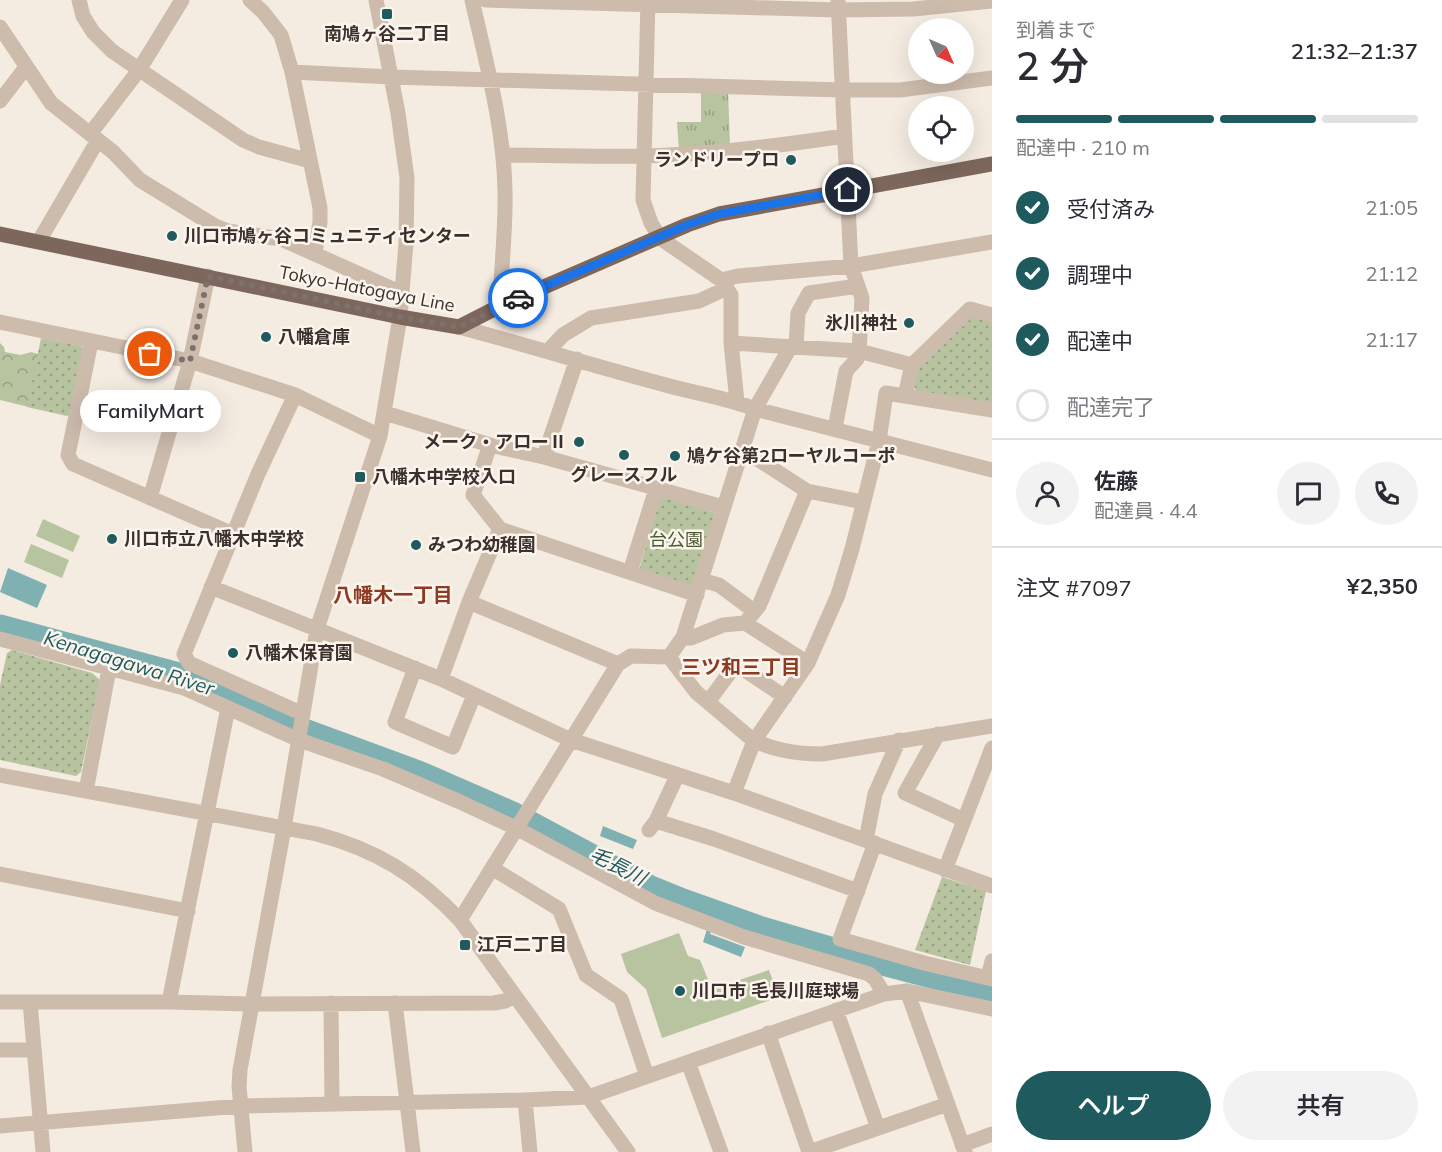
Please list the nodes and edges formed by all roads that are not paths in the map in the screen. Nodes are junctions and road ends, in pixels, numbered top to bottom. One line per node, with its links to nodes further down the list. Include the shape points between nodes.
1 (79, 0): 13 (street, via 93,33)
2 (182, 0): 13 (street)
3 (250, 0): 14 (street, via 281,35)
4 (376, 0): 15 (street)
5 (472, 0): 17 (street)
6 (486, 0): 8 (street)
7 (992, 1): 10 (street, via 913,9)
8 (579, 2): 9 (street)
9 (648, 3): 10 (street); 18 (street)
10 (838, 5): 19 (street)
11 (0, 27): 12 (street)
12 (26, 67): 20 (street); 22 (street, via 51,103)
13 (139, 70): 22 (street); 25 (street, via 243,140)
14 (292, 72): 15 (street); 25 (street)
15 (391, 77): 17 (street); 37 (street, via 407,178)
16 (992, 78): 19 (street, via 900,90)
17 (490, 79): 18 (street); 23 (street)
18 (646, 85): 19 (street); 24 (street)
19 (842, 90): 21 (street)
20 (0, 101)
21 (844, 136): 24 (street, via 763,148); 27 (street)
22 (94, 137): 30 (street); 32 (street, via 140,180 203,220 228,231 281,239)
23 (503, 155): 24 (street); 38 (street, via 505,226)
24 (644, 156): 29 (street, via 643,200)
25 (310, 161): 32 (street, via 320,208)
26 (992, 164): 27 (main road, Tokyo-Hatogaya Line)
27 (848, 190): 29 (main road, Tokyo-Hatogaya Line, via 719,214); 33 (street)
28 (2, 238): 30 (main road, Tokyo-Hatogaya Line)
29 (660, 238): 35 (street); 38 (main road, Tokyo-Hatogaya Line)
30 (39, 241): 34 (main road, Tokyo-Hatogaya Line)
31 (992, 242): 33 (street)
32 (315, 253): 37 (street)
33 (851, 266): 35 (street, via 738,276); 36 (street)
34 (208, 276): 40 (main road, Tokyo-Hatogaya Line); 49 (street)
35 (724, 284): 44 (street, via 731,295); 46 (street, via 699,301 591,318 563,335)
36 (858, 286): 45 (street, via 809,293 798,313); 47 (street, via 862,298)
37 (402, 293): 40 (street)
38 (500, 306): 42 (main road, Tokyo-Hatogaya Line)
39 (992, 315): 50 (street, via 970,309)
40 (400, 317): 42 (main road, Tokyo-Hatogaya Line); 56 (street)
41 (0, 322): 43 (street)
42 (459, 327): 46 (street)
43 (91, 342): 49 (street); 66 (street, via 68,455 73,464)
44 (731, 343): 45 (street); 53 (street)
45 (793, 346): 47 (street); 54 (street)
46 (548, 351): 48 (street)
47 (859, 351): 50 (street); 57 (street, via 846,371)
48 (577, 359): 53 (street); 62 (street)
49 (190, 361): 51 (street); 66 (street)
50 (912, 365): 52 (street)
51 (294, 395): 58 (street); 70 (street)
52 (905, 396): 55 (street); 59 (street, via 885,393)
53 (738, 402): 54 (street)
54 (754, 409): 57 (street); 61 (street)
55 (992, 410)
56 (385, 413): 58 (street); 60 (street)
57 (835, 428): 59 (street)
58 (380, 436): 76 (street)
59 (879, 441): 63 (street); 67 (street)
60 (490, 445): 62 (street); 69 (street, via 473,495)
61 (742, 449): 65 (street); 68 (street)
62 (544, 457): 64 (street)
63 (992, 470)
64 (656, 489): 68 (street); 71 (street)
65 (807, 490): 67 (street); 75 (street, via 759,606)
66 (150, 498): 70 (street)
67 (863, 502): 80 (street, via 838,596)
68 (723, 507): 73 (street)
69 (500, 529): 71 (street); 74 (street)
70 (233, 534): 72 (street)
71 (630, 572): 73 (street)
72 (211, 587): 76 (street); 89 (street, via 184,654 189,663)
73 (699, 587): 75 (street, via 719,585); 77 (street)
74 (469, 602): 81 (street); 84 (street)
75 (749, 617): 77 (street, via 691,638); 80 (street)
76 (317, 629): 82 (street); 89 (street)
77 (683, 637): 79 (street)
78 (1, 643): 83 (street)
79 (669, 657): 81 (street, via 631,656); 87 (street)
80 (808, 663): 86 (street)
81 (618, 664): 93 (street)
82 (415, 668): 84 (street); 85 (street, via 395,722 453,747)
83 (109, 669): 88 (street, via 184,688); 99 (street)
84 (441, 679): 85 (street)
85 (474, 695): 93 (street)
86 (785, 697): 87 (street, via 736,664); 95 (street)
87 (708, 702): 95 (street)
88 (228, 708): 92 (street); 101 (street)
89 (303, 714): 92 (street)
90 (992, 726): 91 (street)
91 (938, 735): 94 (street); 102 (street, via 905,793)
92 (299, 740): 103 (street); 104 (street, via 383,769)
93 (571, 740): 98 (street); 104 (street)
94 (898, 740): 95 (street, via 822,754 797,754); 105 (street, via 875,795)
95 (754, 741): 100 (street)
96 (992, 748): 102 (street)
97 (0, 775): 99 (street)
98 (677, 776): 100 (street); 110 (street, via 652,826 714,839)
99 (86, 790): 101 (street)
100 (734, 793): 105 (street)
101 (207, 813): 103 (street); 111 (street)
102 (964, 820): 107 (street)
103 (284, 828): 112 (street, via 347,842 373,853 415,878); 122 (street)
104 (516, 828): 106 (street); 116 (street, via 655,903 744,937 869,974)
105 (871, 842): 107 (street); 110 (street)
106 (492, 868): 112 (street); 130 (street, via 559,909 586,975 621,999)
107 (945, 870): 109 (street)
108 (0, 874): 111 (street)
109 (992, 886)
110 (858, 891): 114 (street, via 840,939)
111 (188, 911): 120 (street)
112 (460, 920): 117 (street)
113 (992, 961): 114 (street)
114 (990, 978)
115 (907, 991): 116 (street); 125 (street); 135 (street)
116 (884, 994): 124 (street)
117 (515, 996): 121 (street, via 494,1003); 131 (street)
118 (0, 1002): 119 (street)
119 (30, 1002): 120 (street); 128 (street)
120 (169, 1002): 122 (street)
121 (395, 1003): 123 (street); 133 (street)
122 (251, 1004): 123 (street); 136 (street, via 240,1070)
123 (331, 1004): 134 (street)
124 (836, 1010): 126 (street); 139 (street)
125 (992, 1010)
126 (768, 1033): 129 (street); 149 (street)
127 (0, 1050): 128 (street)
128 (34, 1050): 137 (street)
129 (688, 1062): 130 (street); 148 (street)
130 (647, 1076): 131 (street)
131 (588, 1097): 132 (street); 147 (street)
132 (525, 1100): 133 (street); 145 (street)
133 (407, 1103): 134 (street); 144 (street)
134 (332, 1104): 136 (street)
135 (948, 1104): 139 (street); 141 (street)
136 (240, 1106): 137 (street); 143 (street)
137 (39, 1123): 138 (street); 142 (street)
138 (0, 1126)
139 (878, 1128): 149 (street)
140 (992, 1134): 141 (street)
141 (964, 1148)
142 (43, 1152)
143 (245, 1152)
144 (413, 1152)
145 (530, 1152)
146 (623, 1152): 147 (street)
147 (628, 1152)
148 (722, 1152)
149 (809, 1152)

